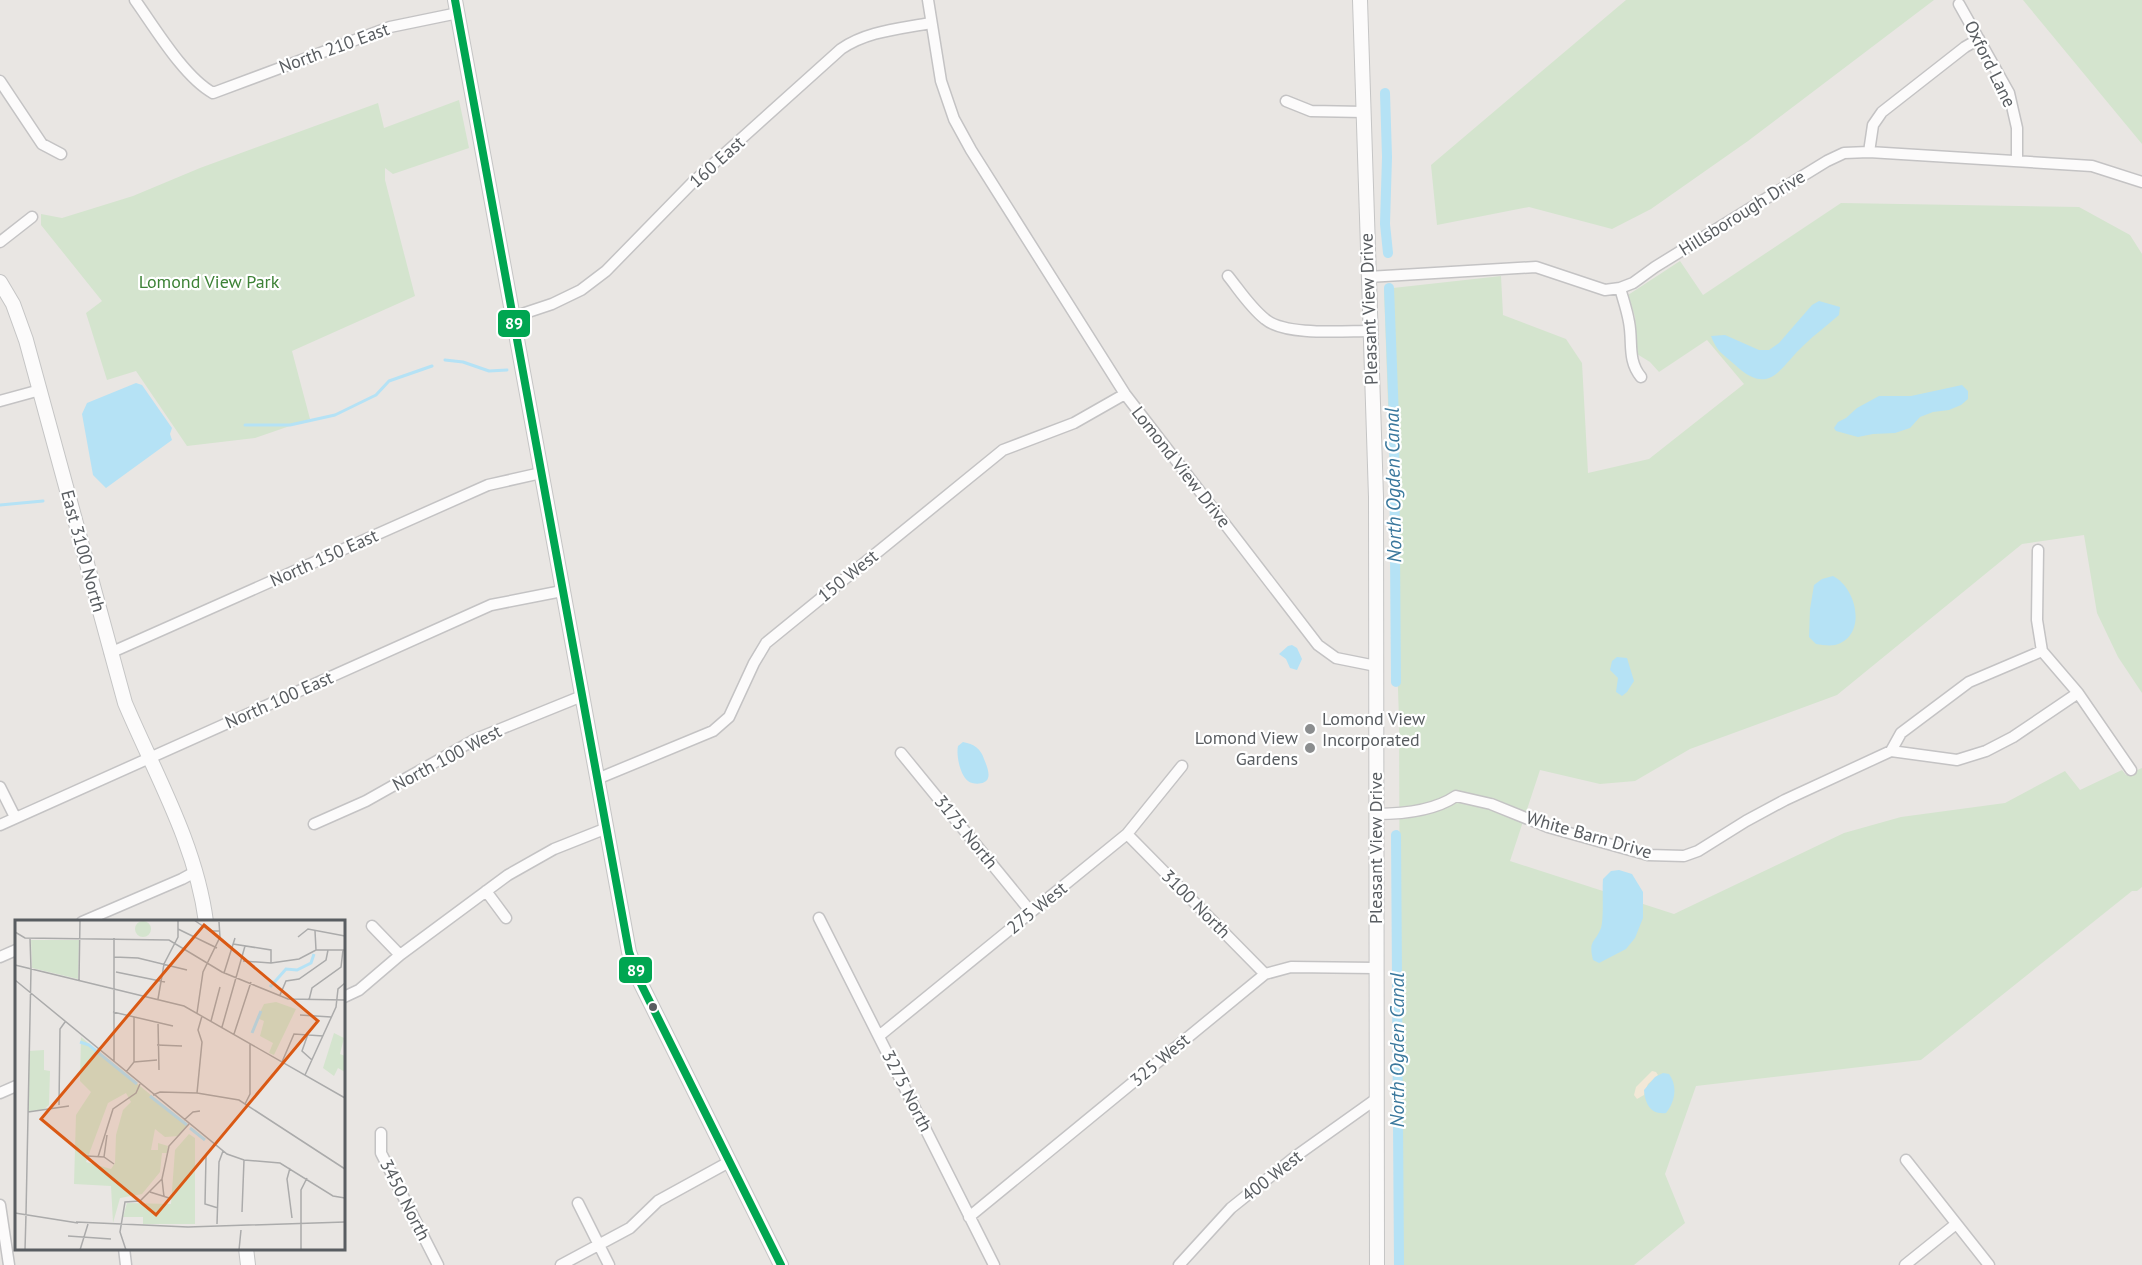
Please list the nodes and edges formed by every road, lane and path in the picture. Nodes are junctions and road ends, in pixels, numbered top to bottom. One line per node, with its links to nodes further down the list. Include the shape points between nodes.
1 (135, 0): 5 (street, North 210 East, via 169,48 201,86 213,93)
2 (928, 0): 6 (street, Lomond View Drive)
3 (1360, 0): 10 (street, Pleasant View Drive)
4 (1959, 4): 7 (street, Oxford Lane)
5 (456, 6): 21 (street)
6 (930, 23): 21 (street, 160 East, via 871,34 841,49 692,183 606,271 581,290); 25 (street, Lomond View Drive, via 940,81 954,119)
7 (1979, 39): 11 (street, via 1882,112 1873,125); 13 (street, Oxford Lane, via 2013,105)
8 (0, 81): 12 (street, via 42,144)
9 (1286, 101): 10 (street, via 1311,111)
10 (1364, 112): 18 (street, Pleasant View Drive)
11 (1869, 152): 13 (street, Hillsborough Drive); 20 (street, Hillsborough Drive, via 1844,153 1827,161)
12 (61, 154)
13 (2017, 161): 14 (street, Hillsborough Drive, via 2092,166)
14 (2142, 182)
15 (32, 216): 16 (street)
16 (0, 242)
17 (1228, 276): 22 (street, via 1266,321 1293,330)
18 (1368, 277): 20 (street, via 1536,267 1590,287); 22 (street, Pleasant View Drive)
19 (0, 282): 24 (street, East 3100 North, via 17,314)
20 (1620, 288): 23 (street, via 1629,323 1631,359)
21 (513, 317): 27 (street)
22 (1369, 331): 32 (street, Pleasant View Drive, via 1376,497)
23 (1641, 377)
24 (40, 390): 26 (street); 31 (street, East 3100 North)
25 (1125, 394): 32 (street, Lomond View Drive, via 1318,645 1336,658); 40 (street, 150 West, via 1074,423 1003,450 766,643 729,717 713,731)
26 (0, 400)
27 (540, 473): 29 (street); 31 (street, North 150 East, via 488,485)
28 (2038, 550): 30 (street, via 2037,620)
29 (562, 591): 34 (street); 37 (street, North 100 East, via 491,605)
30 (2042, 651): 33 (street); 35 (street, White Barn Drive, via 1969,682 1901,733)
31 (110, 653): 37 (street, East 3100 North)
32 (1376, 666): 42 (street, Pleasant View Drive)
33 (2078, 693): 35 (street, via 2013,737 1957,760); 39 (street)
34 (582, 696): 40 (street); 44 (street, North 100 West, via 476,739 366,801)
35 (1891, 751): 42 (street, White Barn Drive, via 1785,800 1684,856 1648,855 1456,796 1410,812)
36 (901, 753): 50 (street, 3175 North)
37 (148, 759): 43 (street, North 100 East); 48 (street, East 3100 North, via 176,818)
38 (1182, 766): 47 (street, 275 West)
39 (2131, 770)
40 (597, 778): 46 (street)
41 (0, 787): 43 (street)
42 (1376, 814): 59 (street, Pleasant View Drive)
43 (15, 817): 45 (street, North 100 East)
44 (314, 824)
45 (0, 825)
46 (607, 828): 49 (street, via 554,849); 68 (street, via 629,952)
47 (1127, 834): 50 (street, 275 West); 60 (street, 3100 North)
48 (195, 872): 53 (street); 54 (street, East 3100 North)
49 (486, 891): 51 (street); 57 (street)
50 (1031, 912): 62 (street, 275 West)
51 (506, 918)
52 (819, 918): 62 (street, 3275 North)
53 (84, 920)
54 (206, 920)
55 (372, 926): 57 (street)
56 (15, 950): 58 (street)
57 (400, 955): 61 (street, via 359,990)
58 (0, 957)
59 (1375, 968): 60 (street, 325 West, via 1291,968); 65 (street, Pleasant View Drive)
60 (1265, 974): 71 (street, 325 West)
61 (345, 997)
62 (879, 1036): 71 (street, 3275 North)
63 (15, 1086): 64 (street)
64 (0, 1093)
65 (1376, 1099): 84 (street, 400 West, via 1231,1208); 85 (street, Pleasant View Drive)
66 (381, 1133): 79 (street, 3450 North, via 381,1153)
67 (1906, 1160): 72 (street)
68 (729, 1162): 73 (street, via 658,1201 630,1228); 82 (street)
69 (578, 1203): 73 (street)
70 (0, 1205): 76 (street)
71 (969, 1217): 83 (street, 3275 North)
72 (1956, 1224): 86 (street); 87 (street)
73 (599, 1245): 80 (street); 81 (street)
74 (124, 1250): 77 (street)
75 (246, 1250): 78 (street)
76 (9, 1265)
77 (126, 1265)
78 (248, 1265)
79 (438, 1265)
80 (561, 1265)
81 (609, 1265)
82 (781, 1265)
83 (994, 1265)
84 (1179, 1265)
85 (1377, 1265)
86 (1905, 1265)
87 (1989, 1265)

